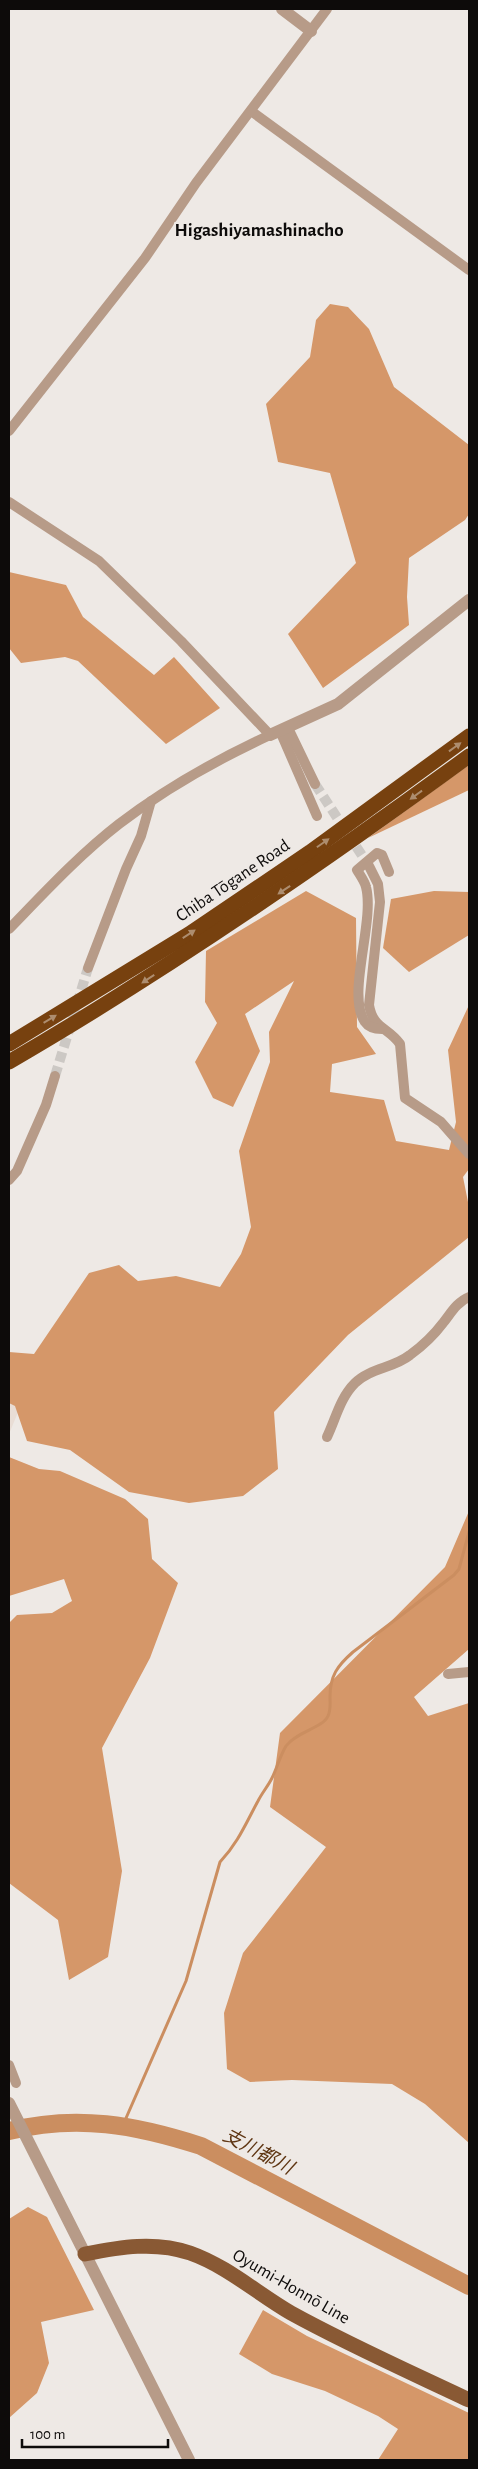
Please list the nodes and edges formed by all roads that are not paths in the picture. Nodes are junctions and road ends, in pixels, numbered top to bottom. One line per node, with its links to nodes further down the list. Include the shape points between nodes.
1 (282, 9): 3 (street)
2 (327, 9): 3 (street)
3 (311, 31): 4 (street)
4 (251, 111): 5 (street); 6 (street, via 145,258)
5 (469, 270)
6 (9, 431)
7 (9, 502): 9 (street, via 99,561)
8 (469, 600): 9 (street, via 338,704)
9 (279, 731): 12 (street); 13 (street, via 229,754); 14 (street)
10 (469, 736): 20 (highway, Chiba Tōgane Road, one-way to 10, via 189,934 310,852)
11 (469, 756): 21 (highway, Chiba Tōgane Road, one-way to 21, via 260,906 138,985)
12 (315, 784)
13 (151, 801): 17 (street, via 80,858); 18 (street, via 141,836)
14 (317, 816)
15 (369, 866): 19 (street, via 378,884 380,902 369,1005 371,1015)
16 (389, 872): 19 (street, via 382,855 376,853 357,870 366,887 367,909 358,1003 360,1013 369,1026)
17 (9, 929)
18 (88, 968)
19 (383, 1030): 23 (street, via 400,1044 405,1098 441,1122)
20 (9, 1044)
21 (9, 1062)
22 (55, 1076): 24 (street, via 17,1171)
23 (469, 1154)
24 (9, 1180)
25 (469, 1297): 26 (street, via 456,1306 442,1325 403,1361 356,1381 340,1403)
26 (328, 1437)
27 (469, 1672): 28 (street)
28 (448, 1674)
29 (11, 2107): 30 (street)
30 (85, 2254): 31 (main road, Oyumi-Honnō Line, via 138,2245 189,2253 213,2263 314,2325); 32 (street)
31 (469, 2400)
32 (189, 2460)

